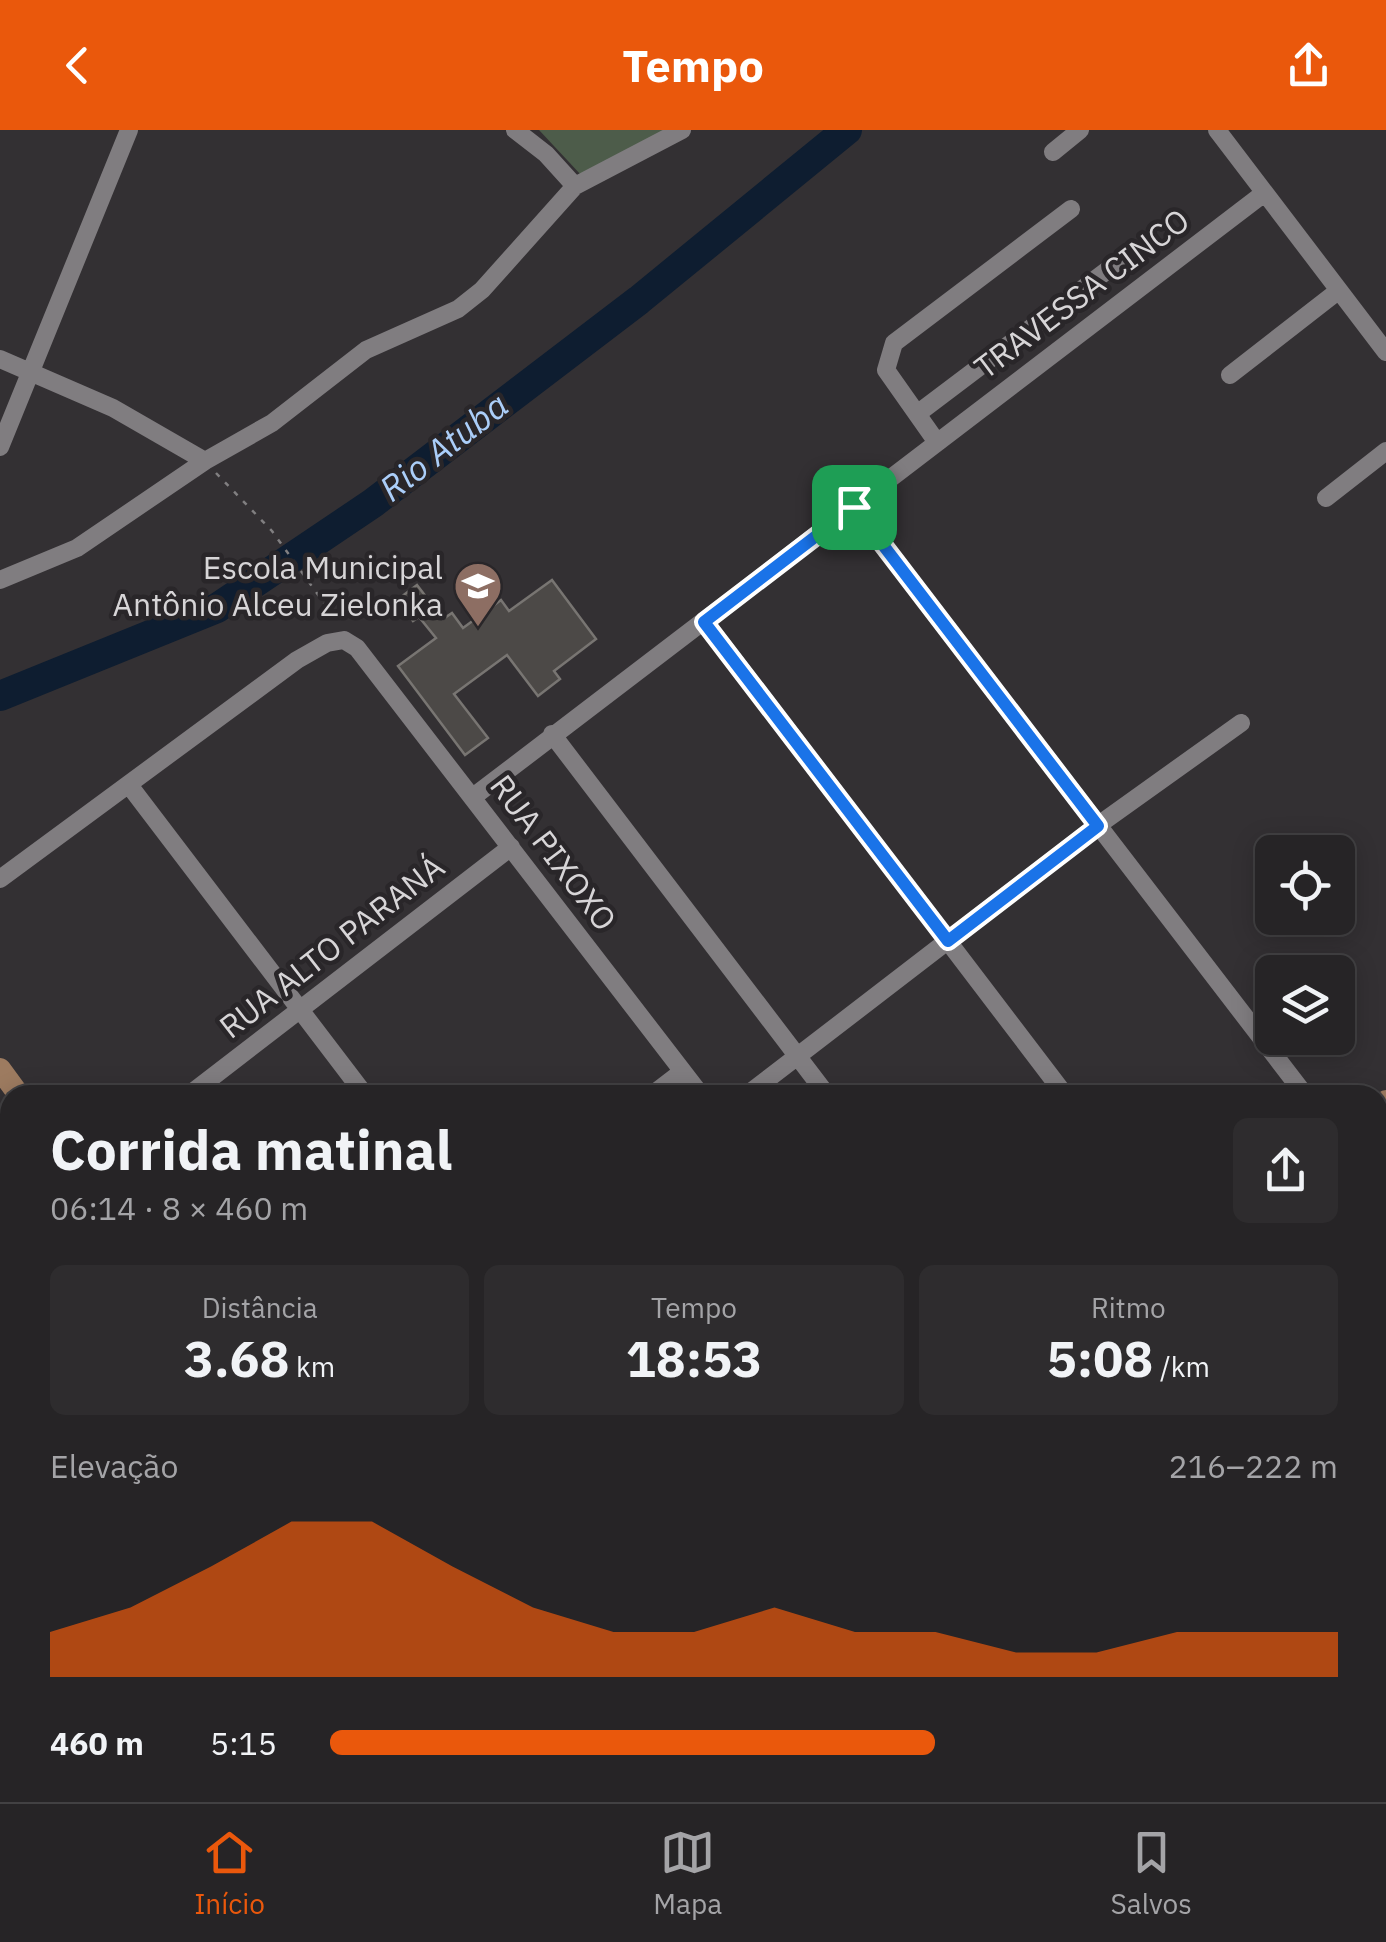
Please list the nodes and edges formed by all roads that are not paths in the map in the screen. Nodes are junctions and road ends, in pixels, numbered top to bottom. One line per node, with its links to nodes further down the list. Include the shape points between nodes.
1 (129, 130): 14 (street)
2 (515, 130): 7 (street)
3 (682, 130): 7 (street)
4 (1080, 130): 6 (street)
5 (1217, 130): 8 (street)
6 (1053, 152)
7 (575, 186): 20 (street, via 471,300 366,350 262,429)
8 (1264, 194): 11 (street); 17 (street, TRAVESSA CINCO)
9 (1071, 210): 16 (street, via 894,343 886,370)
10 (1118, 263): 16 (street)
11 (1338, 290): 12 (street); 15 (street)
12 (1386, 352)
13 (0, 359): 14 (street)
14 (31, 371): 18 (street); 20 (street, via 127,415)
15 (1230, 375)
16 (917, 414): 17 (street)
17 (936, 441): 22 (street, TRAVESSA CINCO)
18 (0, 447)
19 (1386, 451): 21 (street)
20 (205, 461): 23 (street, via 77,548)
21 (1326, 498)
22 (854, 507): 24 (street, TRAVESSA CINCO); 29 (street)
23 (0, 580)
24 (704, 622): 26 (street, TRAVESSA CINCO); 32 (street)
25 (1241, 723): 29 (street)
26 (552, 734): 28 (street, TRAVESSA CINCO); 34 (street)
27 (129, 785): 28 (street, RUA PIXOXO, via 297,660 344,640 357,648); 31 (street); 33 (street)
28 (473, 798): 30 (street, RUA PIXOXO)
29 (1098, 826): 32 (street); 43 (street)
30 (511, 847): 33 (street, RUA ALTO PARANÁ); 35 (street, RUA PIXOXO)
31 (0, 880)
32 (948, 941): 34 (street); 42 (street)
33 (299, 1010): 36 (street, RUA ALTO PARANÁ); 37 (street)
34 (796, 1055): 40 (street); 41 (street)
35 (682, 1072): 38 (street); 39 (street, RUA PIXOXO)
36 (202, 1085)
37 (357, 1085)
38 (665, 1085)
39 (693, 1085)
40 (759, 1085)
41 (819, 1085)
42 (1057, 1085)
43 (1297, 1085)

